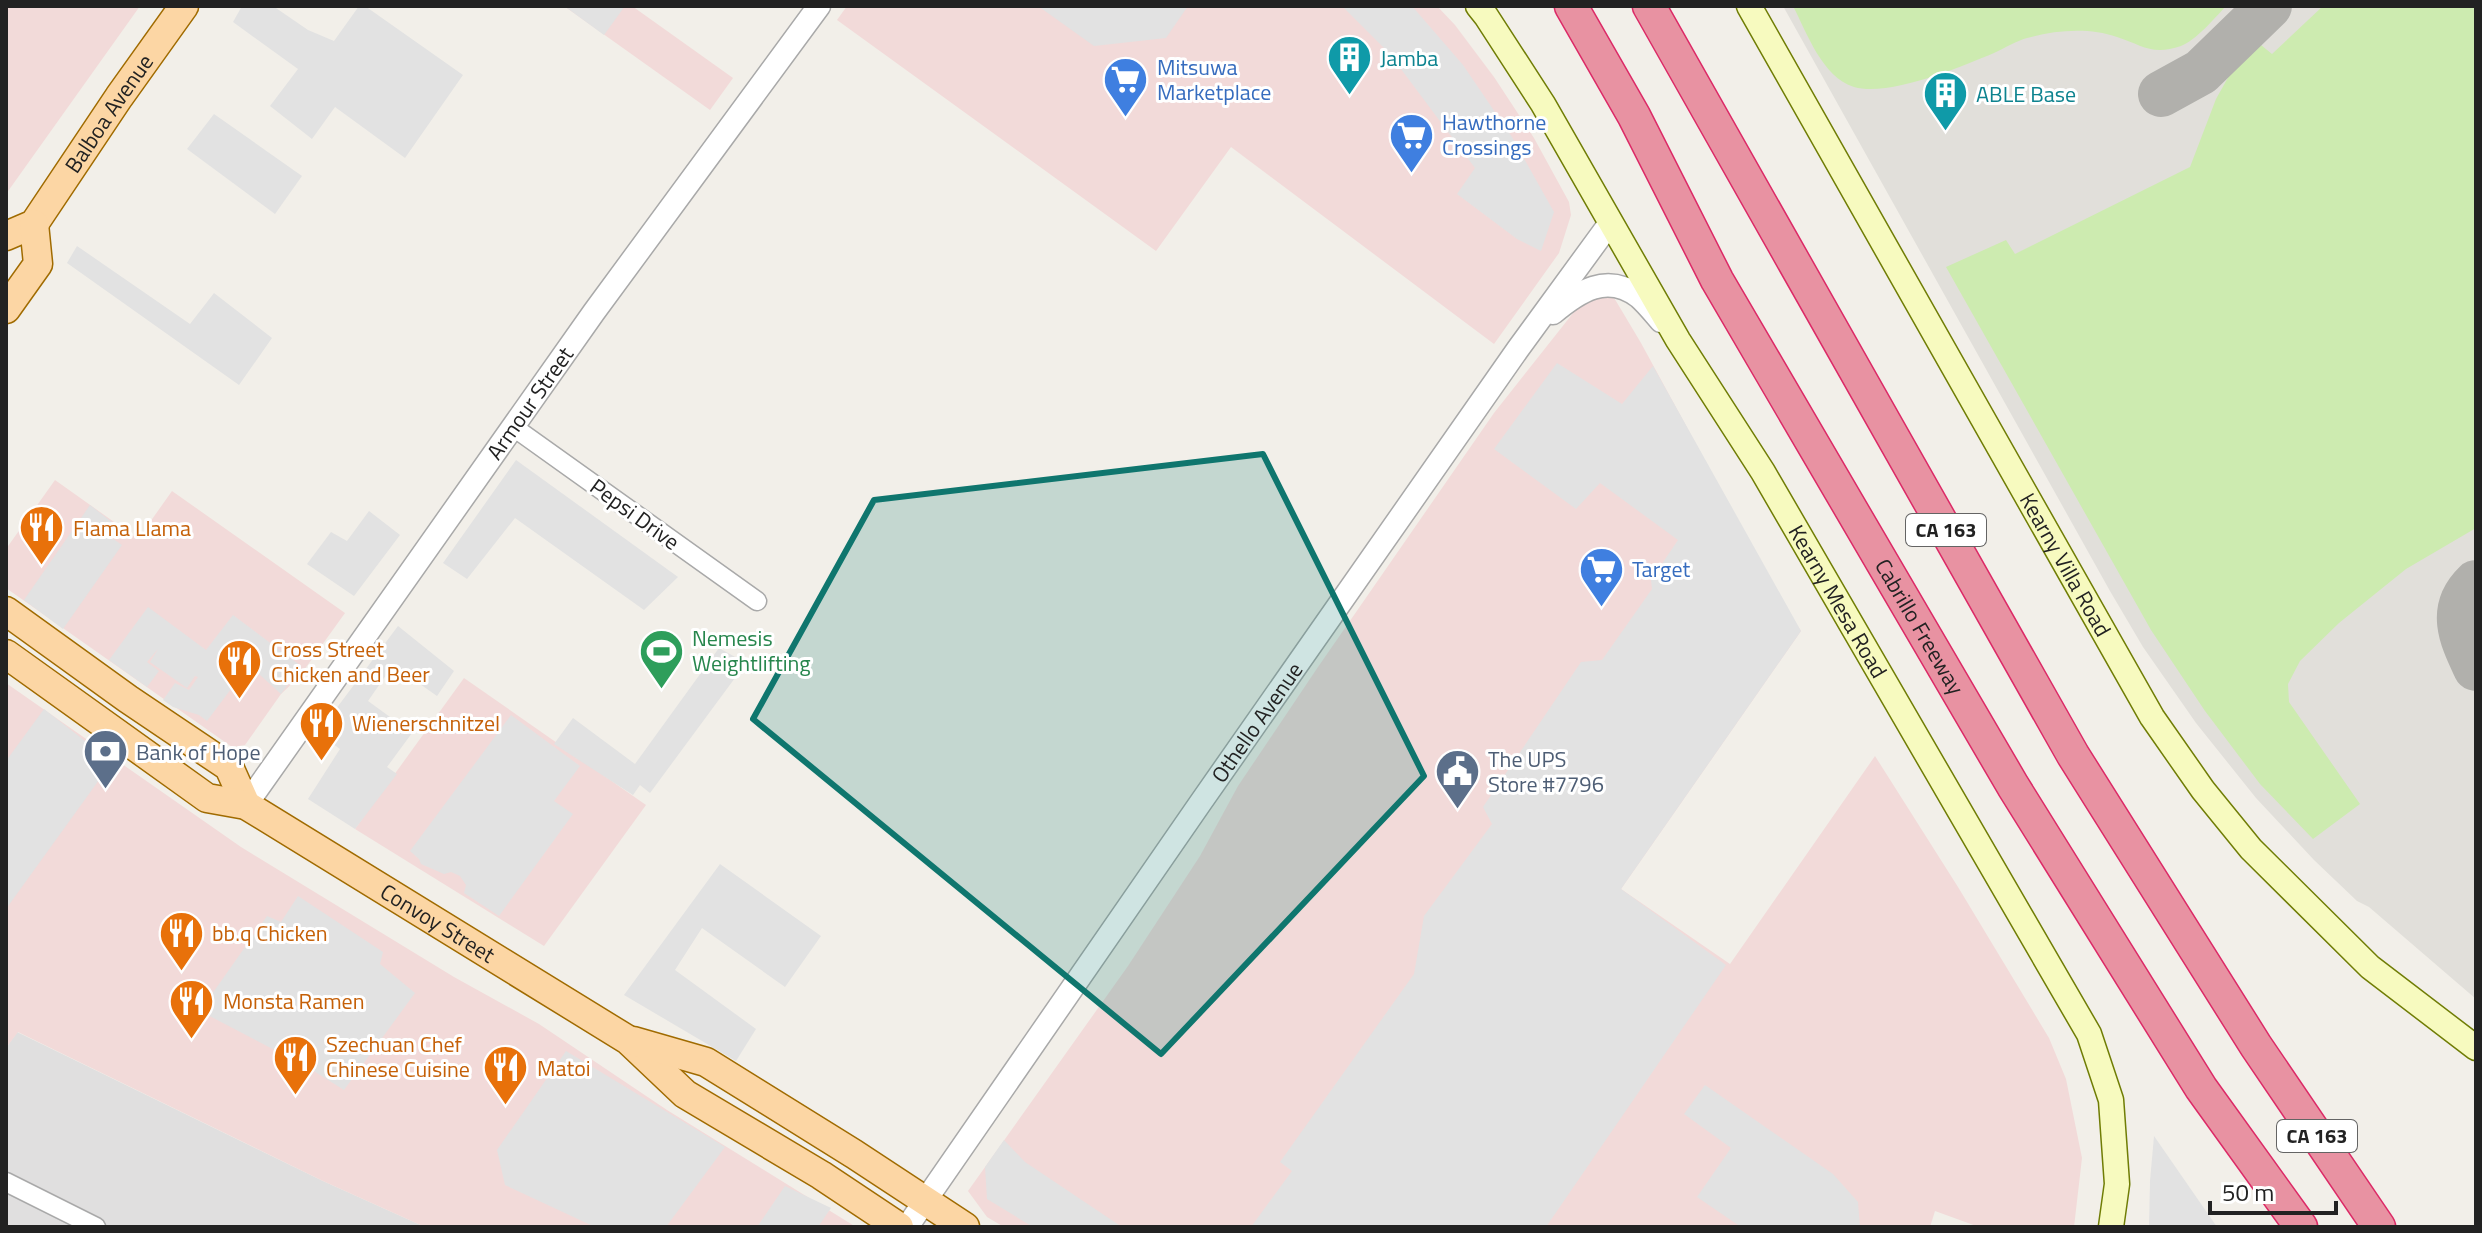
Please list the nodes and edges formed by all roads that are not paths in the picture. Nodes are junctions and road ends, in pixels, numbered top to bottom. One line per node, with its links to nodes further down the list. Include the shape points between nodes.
1 (184, 6): 8 (main road, Balboa Avenue)
2 (819, 6): 13 (street, Armour Street)
3 (1478, 6): 7 (main road, Kearny Mesa Road, via 1543,104)
4 (1571, 6): 27 (highway, Cabrillo Freeway / CA 163, via 1717,280 2013,786 2201,1088)
5 (1649, 6): 28 (highway, CA 163, via 2073,755 2256,1046)
6 (1749, 6): 19 (main road, Kearny Villa Road, via 2152,717 2251,849 2370,967)
7 (1610, 223): 11 (main road, Kearny Mesa Road); 12 (street, Othello Avenue)
8 (34, 224): 9 (main road); 10 (main road, via 38,264)
9 (6, 236)
10 (6, 309)
11 (1678, 340): 12 (street, via 1639,298 1623,288 1604,286 1587,288 1569,300); 26 (main road, Kearny Mesa Road, via 1763,472 2089,1034 2111,1100 2117,1184)
12 (1523, 342): 21 (street, Othello Avenue)
13 (512, 426): 14 (street, Pepsi Drive); 17 (street, Armour Street)
14 (757, 601)
15 (6, 611): 17 (main road, via 229,767)
16 (6, 654): 17 (main road, Convoy Street, via 207,798)
17 (246, 805): 18 (main road, Convoy Street)
18 (628, 1040): 21 (main road, Convoy Street, via 706,1062); 23 (main road, Convoy Street, via 685,1094)
19 (2476, 1048)
20 (6, 1182): 22 (street)
21 (926, 1199): 24 (street, Othello Avenue); 25 (main road, Convoy Street)
22 (96, 1227)
23 (899, 1227)
24 (907, 1227)
25 (965, 1227)
26 (2111, 1227)
27 (2301, 1227)
28 (2379, 1227)

